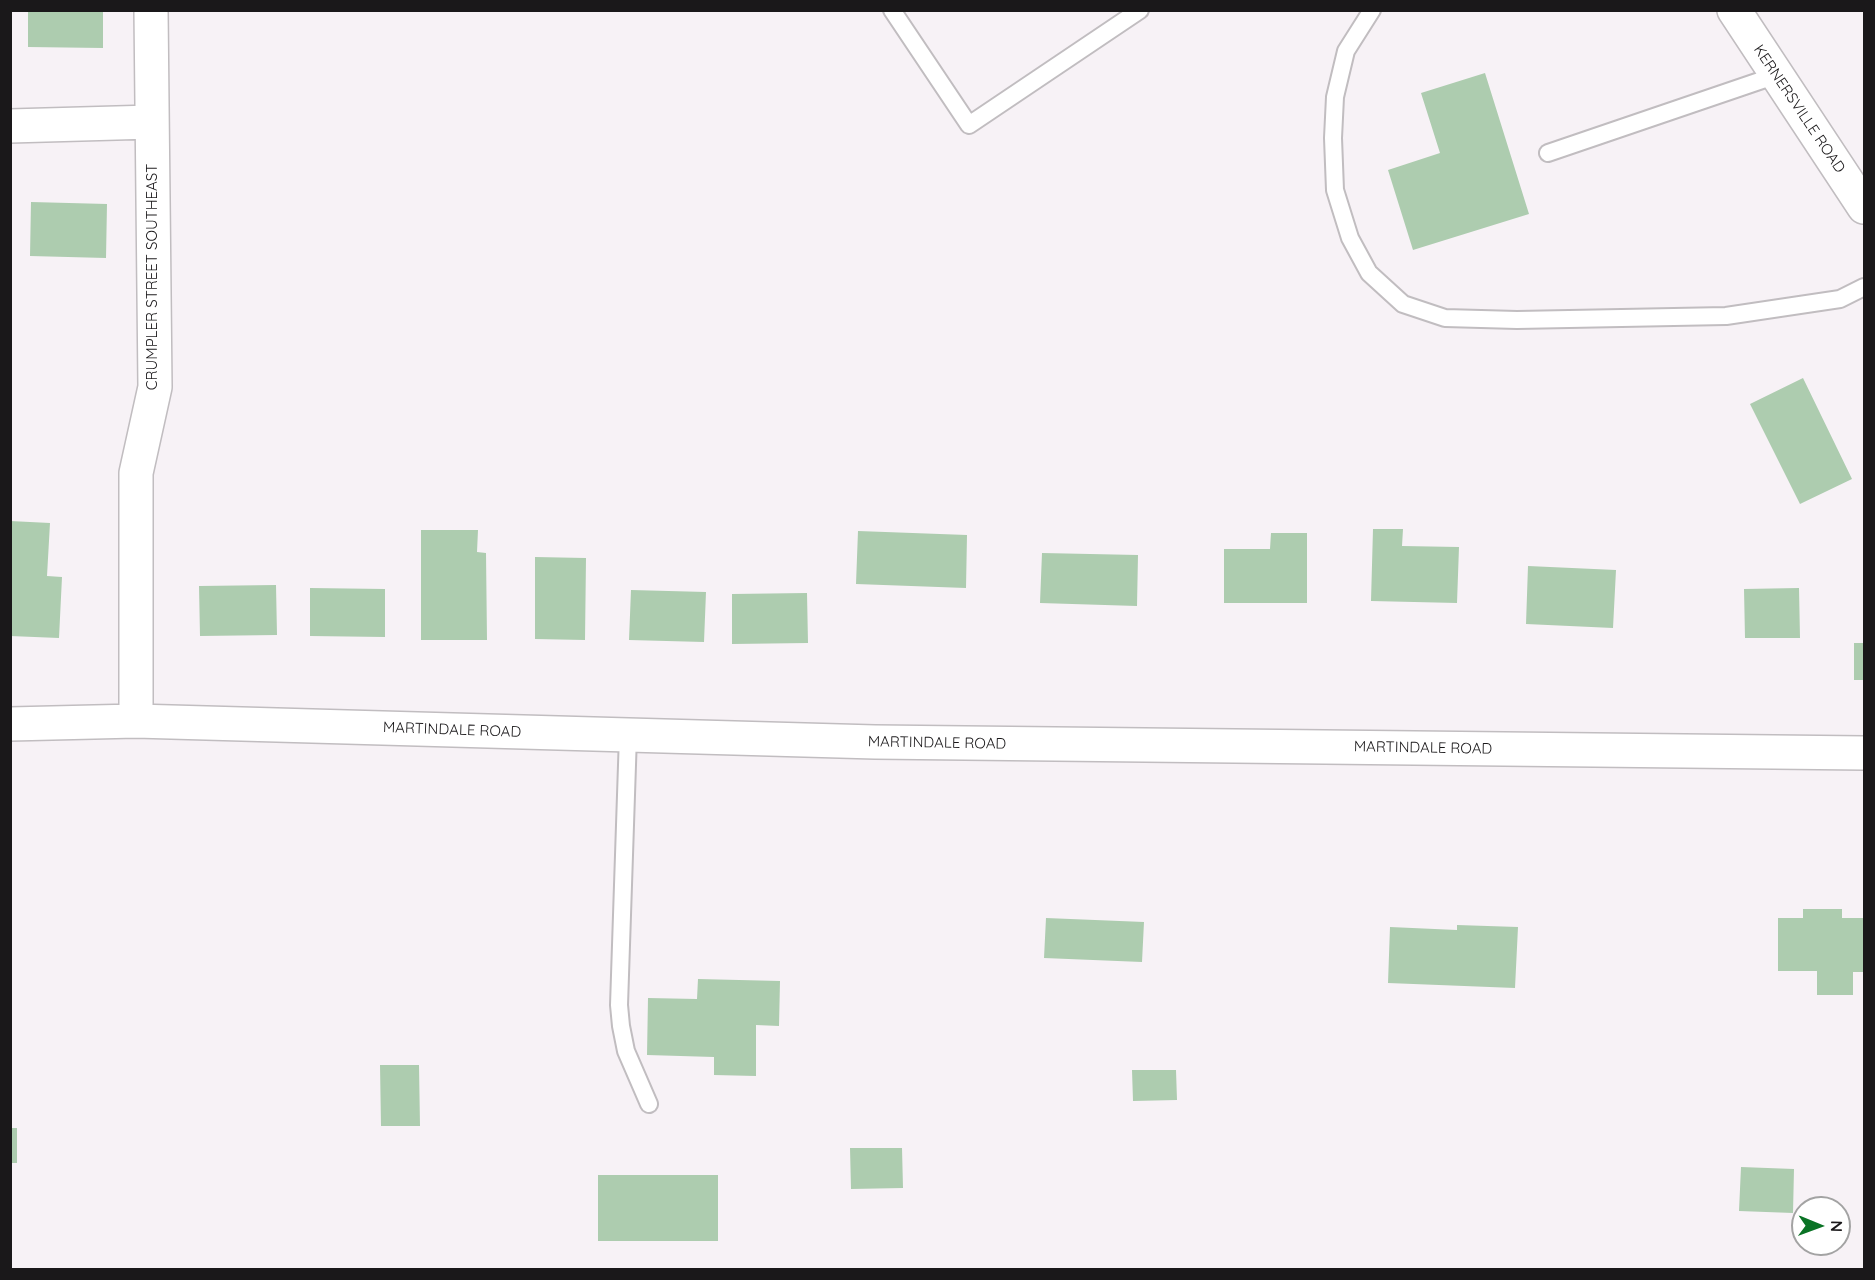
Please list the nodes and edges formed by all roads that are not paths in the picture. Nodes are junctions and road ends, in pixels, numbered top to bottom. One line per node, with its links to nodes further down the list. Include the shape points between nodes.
1 (151, 10): 7 (street, CRUMPLER STREET SOUTHEAST)
2 (892, 10): 3 (lane, via 969,125)
3 (1140, 10)
4 (1372, 10): 11 (lane, via 1346,51 1335,96 1335,190 1350,238 1369,273 1403,304 1445,318 1726,316 1840,299)
5 (1734, 10): 6 (street, KERNERSVILLE ROAD)
6 (1777, 75): 9 (lane); 10 (street, KERNERSVILLE ROAD)
7 (152, 122): 8 (street); 12 (street, CRUMPLER STREET SOUTHEAST, via 155,387 136,473)
8 (10, 126)
9 (1548, 153)
10 (1864, 207)
11 (1864, 287)
12 (136, 721): 13 (street, MARTINDALE ROAD); 14 (street, MARTINDALE ROAD)
13 (10, 724)
14 (628, 735): 15 (street, MARTINDALE ROAD, via 875,742); 16 (lane, via 619,1005 626,1051)
15 (1864, 753)
16 (650, 1104)

